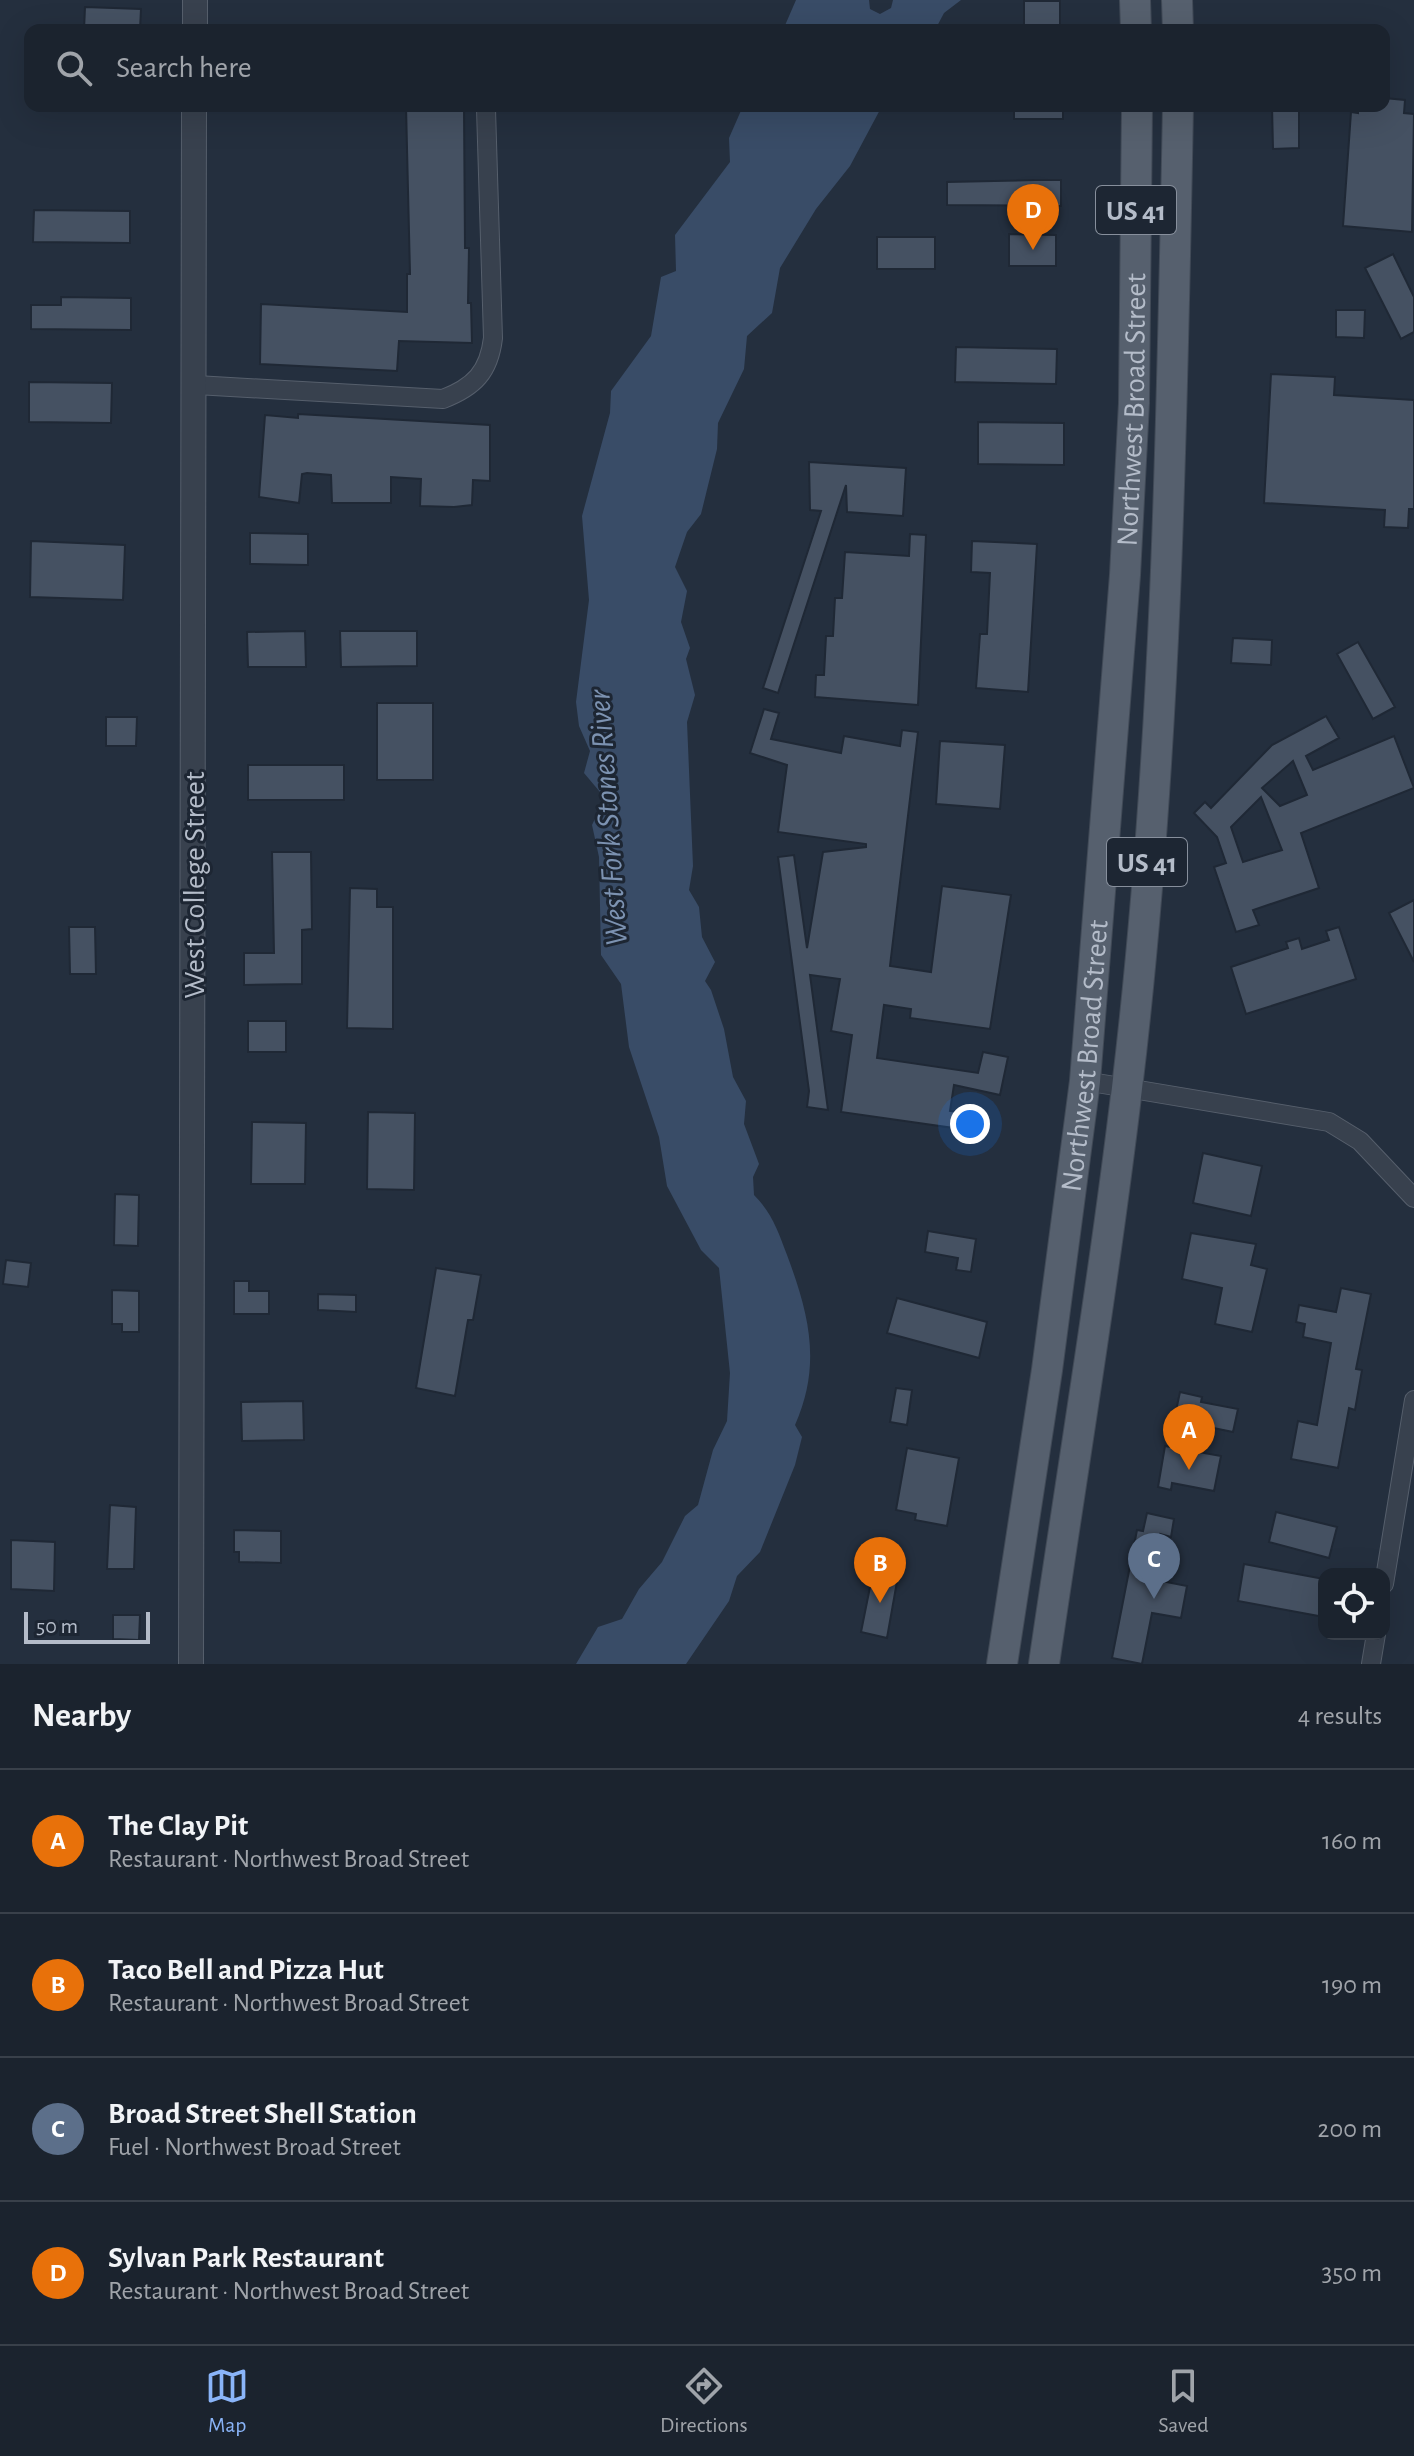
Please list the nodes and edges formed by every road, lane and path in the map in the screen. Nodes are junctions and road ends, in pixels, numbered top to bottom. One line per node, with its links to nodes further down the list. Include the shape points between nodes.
1 (195, 0): 4 (street)
2 (1135, 0): 5 (main road)
3 (1177, 0): 6 (main road)
4 (195, 24)
5 (1136, 24)
6 (1178, 24)
7 (194, 112): 11 (street, West College Street)
8 (486, 112): 11 (street, via 493,338 491,359 480,377 443,399)
9 (1137, 112): 12 (main road, Northwest Broad Street / US 41)
10 (1178, 112): 13 (main road, Northwest Broad Street / US 41)
11 (196, 385): 26 (street, West College Street)
12 (1134, 403): 13 (main road); 14 (main road, Northwest Broad Street / US 41)
13 (1172, 403): 15 (main road, Northwest Broad Street / US 41)
14 (1110, 776): 15 (main road); 16 (main road, Northwest Broad Street / US 41)
15 (1154, 777): 17 (main road, Northwest Broad Street / US 41)
16 (1100, 898): 17 (main road); 18 (main road, Northwest Broad Street / US 41)
17 (1143, 902): 19 (main road, Northwest Broad Street / US 41)
18 (1085, 1081): 19 (street); 22 (main road, Northwest Broad Street / US 41)
19 (1127, 1087): 20 (street, via 1329,1122 1360,1141); 23 (main road, Northwest Broad Street / US 41)
20 (1414, 1198)
21 (1414, 1400): 24 (street)
22 (1030, 1480): 23 (main road); 27 (main road, Northwest Broad Street / US 41)
23 (1070, 1487): 28 (main road, Northwest Broad Street / US 41)
24 (1387, 1568)
25 (1375, 1640): 29 (street)
26 (191, 1664)
27 (1002, 1664)
28 (1044, 1664)
29 (1371, 1664)

